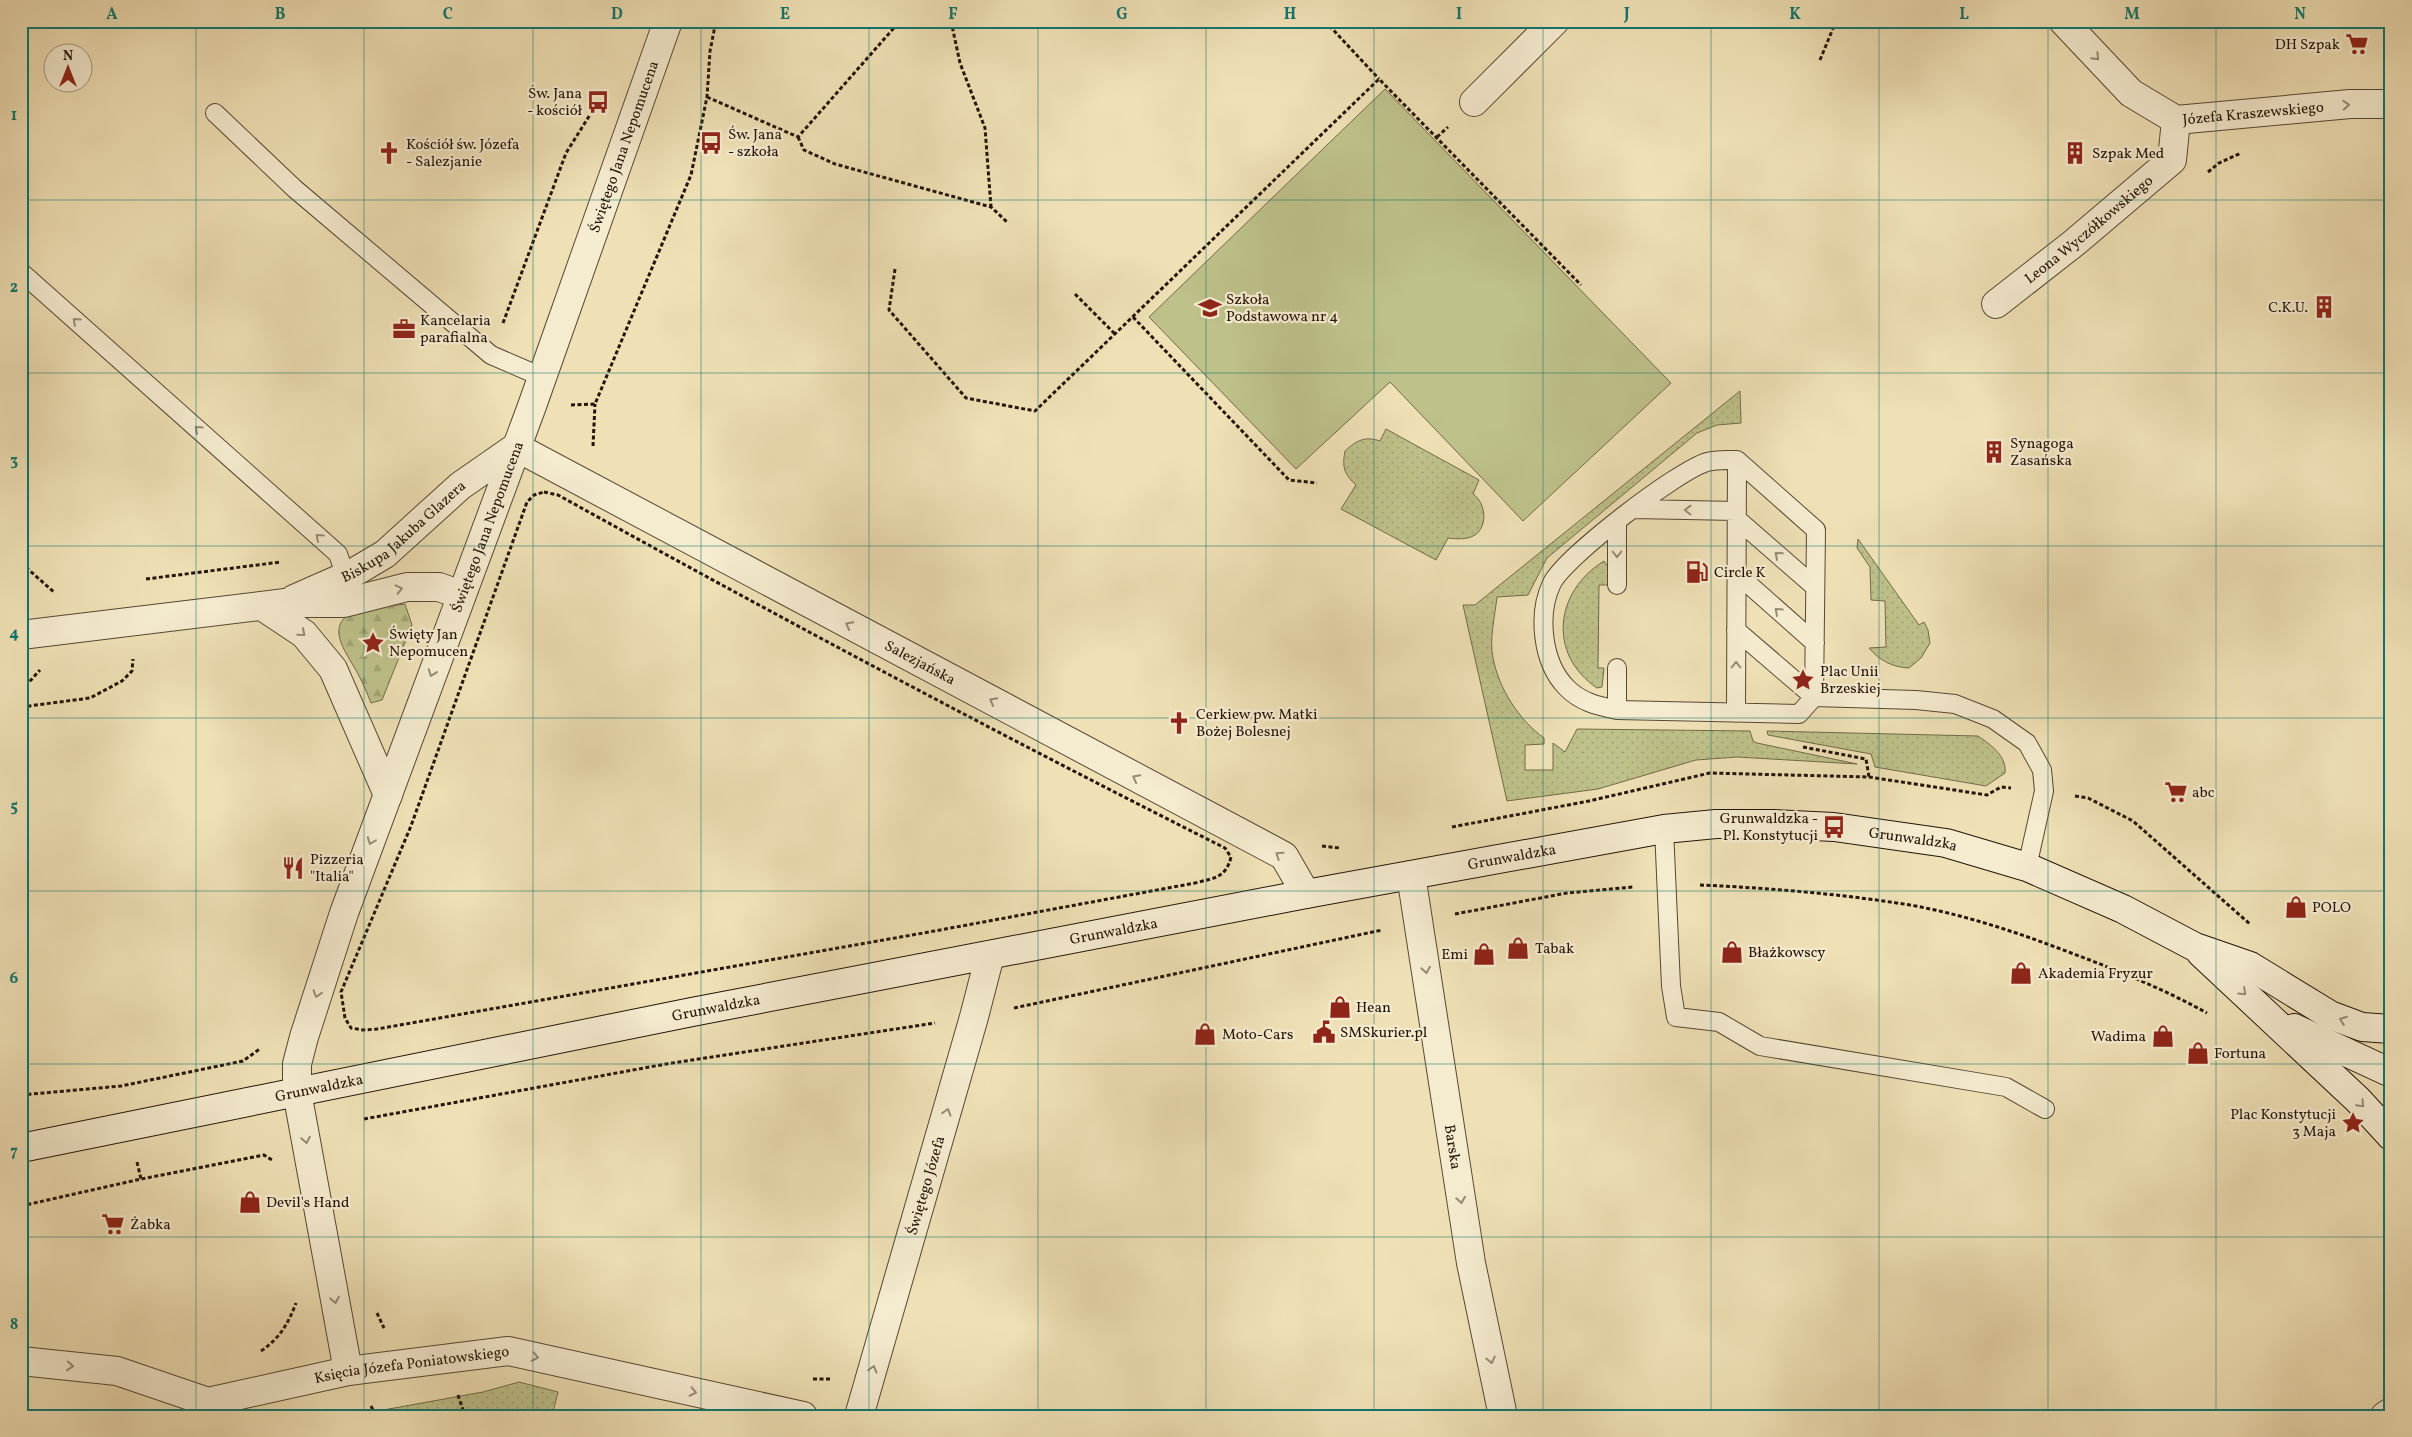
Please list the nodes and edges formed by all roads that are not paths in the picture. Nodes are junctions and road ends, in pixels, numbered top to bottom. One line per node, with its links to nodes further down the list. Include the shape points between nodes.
1 (668, 21): 10 (street, Świętego Jana Nepomucena)
2 (1555, 21): 4 (street)
3 (2063, 21): 7 (street, Józefa Kraszewskiego, one-way to 7, via 2131,93)
4 (1474, 102)
5 (2391, 104): 7 (street, Józefa Kraszewskiego, one-way to 5, via 2343,105)
6 (215, 113): 10 (lane, via 295,189 491,355)
7 (2176, 120): 9 (street, Leona Wyczółkowskiego, via 2172,160)
8 (21, 272): 17 (lane, one-way to 8)
9 (1996, 304)
10 (542, 377): 11 (street, Świętego Jana Nepomucena)
11 (516, 447): 17 (street, Biskupa Jakuba Glazera, via 460,486 385,554); 20 (street, Świętego Jana Nepomucena); 33 (street, Salezjańska, one-way to 11, via 1284,856)
12 (1737, 460): 13 (lane, via 1708,461 1678,475); 14 (lane); 19 (lane, via 1816,530)
13 (1634, 509): 14 (lane, one-way to 13); 15 (lane)
14 (1737, 515): 16 (lane); 19 (lane, one-way to 14)
15 (1617, 522): 18 (lane, one-way to 18); 27 (lane, via 1569,562 1552,583 1544,610 1544,638 1552,665 1566,687 1590,704)
16 (1736, 573): 22 (lane); 24 (lane, one-way to 16)
17 (345, 577): 20 (street, Biskupa Jakuba Glazera, one-way to 20, via 407,587 439,586); 21 (street, Biskupa Jakuba Glazera, via 344,603)
18 (1617, 585)
19 (1815, 586): 24 (lane)
20 (461, 595): 29 (street, Świętego Jana Nepomucena, one-way to 29)
21 (273, 604): 23 (street, Biskupa Jakuba Glazera); 29 (street, one-way to 29, via 333,669)
22 (1736, 630): 26 (lane); 28 (lane, one-way to 22)
23 (21, 635)
24 (1815, 643): 26 (lane)
25 (1617, 668): 27 (lane)
26 (1814, 697): 28 (lane, via 1798,714); 31 (lane, via 1955,704 1993,718 2027,743 2042,770 2044,792)
27 (1617, 710): 28 (lane)
28 (1736, 714)
29 (388, 795): 39 (street, Świętego Jana Nepomucena, one-way to 39, via 320,986 297,1064)
30 (1664, 829): 31 (street, Grunwaldzka, via 1716,824 1834,827 1946,843); 32 (street, Grunwaldzka); 40 (lane, via 1671,986 1676,1017 1719,1022 1760,1046 2006,1087)
31 (2027, 867): 34 (street, Grunwaldzka, via 2123,909)
32 (1411, 875): 33 (street, Grunwaldzka); 49 (street, Barska, one-way to 49, via 1471,1263)
33 (1306, 894): 35 (street, Grunwaldzka)
34 (2195, 947): 36 (street, one-way to 36); 37 (street, one-way to 34, via 2362,1027 2330,1015 2250,966)
35 (990, 955): 39 (street, Grunwaldzka); 48 (street, Świętego Józefa, one-way to 35)
36 (2268, 1015): 38 (street); 41 (street, one-way to 41, via 2358,1100)
37 (2391, 1028)
38 (2391, 1073)
39 (297, 1092): 42 (street, Grunwaldzka); 44 (street, Świętego Jana Nepomucena, one-way to 44)
40 (2044, 1110)
41 (2391, 1136)
42 (21, 1148)
43 (21, 1361): 45 (street, Księcia Józefa Poniatowskiego, one-way to 45, via 117,1371)
44 (348, 1371): 45 (street, Księcia Józefa Poniatowskiego); 47 (street, Księcia Józefa Poniatowskiego, one-way to 47, via 508,1351)
45 (202, 1409)
46 (2391, 1412): 50 (street)
47 (803, 1416)
48 (859, 1416)
49 (1503, 1416)
50 (2385, 1416)

